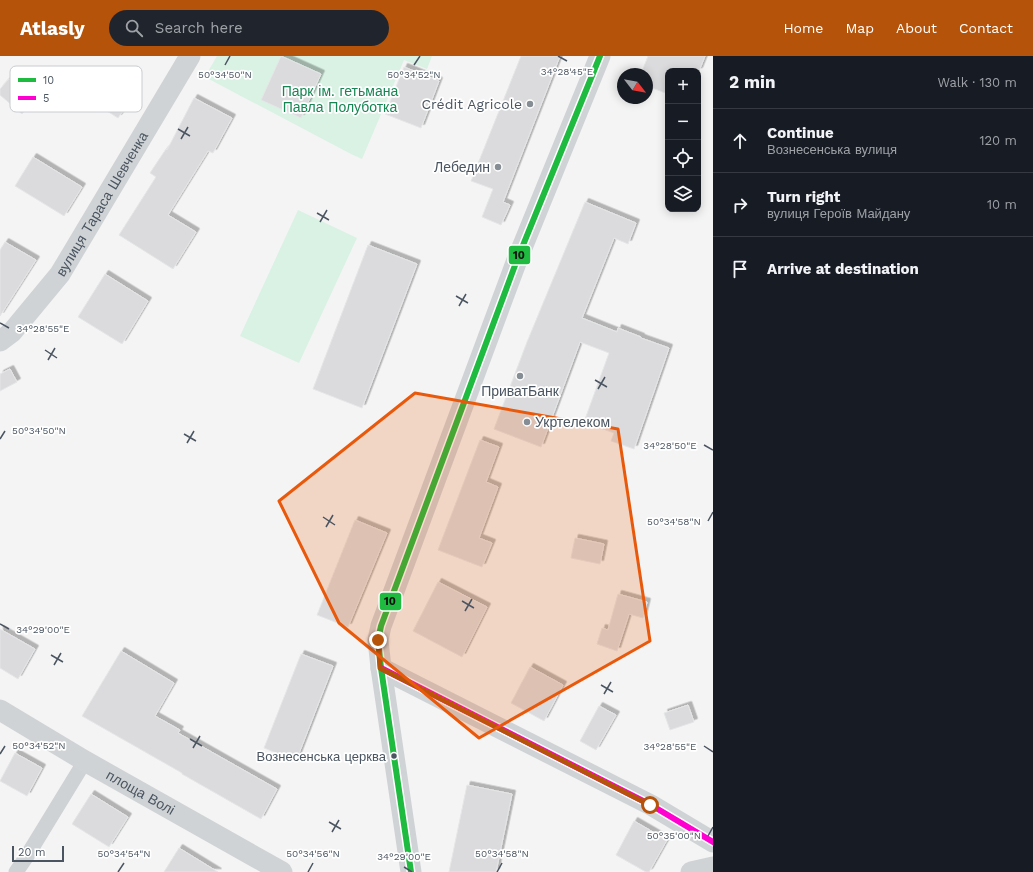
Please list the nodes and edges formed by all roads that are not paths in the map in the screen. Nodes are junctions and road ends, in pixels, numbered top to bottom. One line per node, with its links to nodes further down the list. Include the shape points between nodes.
1 (190, 56): 3 (main road, вулиця Тараса Шевченка, via 60,274 12,332)
2 (600, 56): 4 (main road, via 517,260 381,626 378,640)
3 (0, 340)
4 (380, 668): 7 (main road, via 650,805); 11 (main road)
5 (0, 710): 6 (main road, площа Волі)
6 (85, 761): 9 (street); 10 (main road, площа Волі)
7 (713, 842)
8 (713, 867): 12 (main road)
9 (16, 872)
10 (282, 872)
11 (411, 872)
12 (691, 872)

